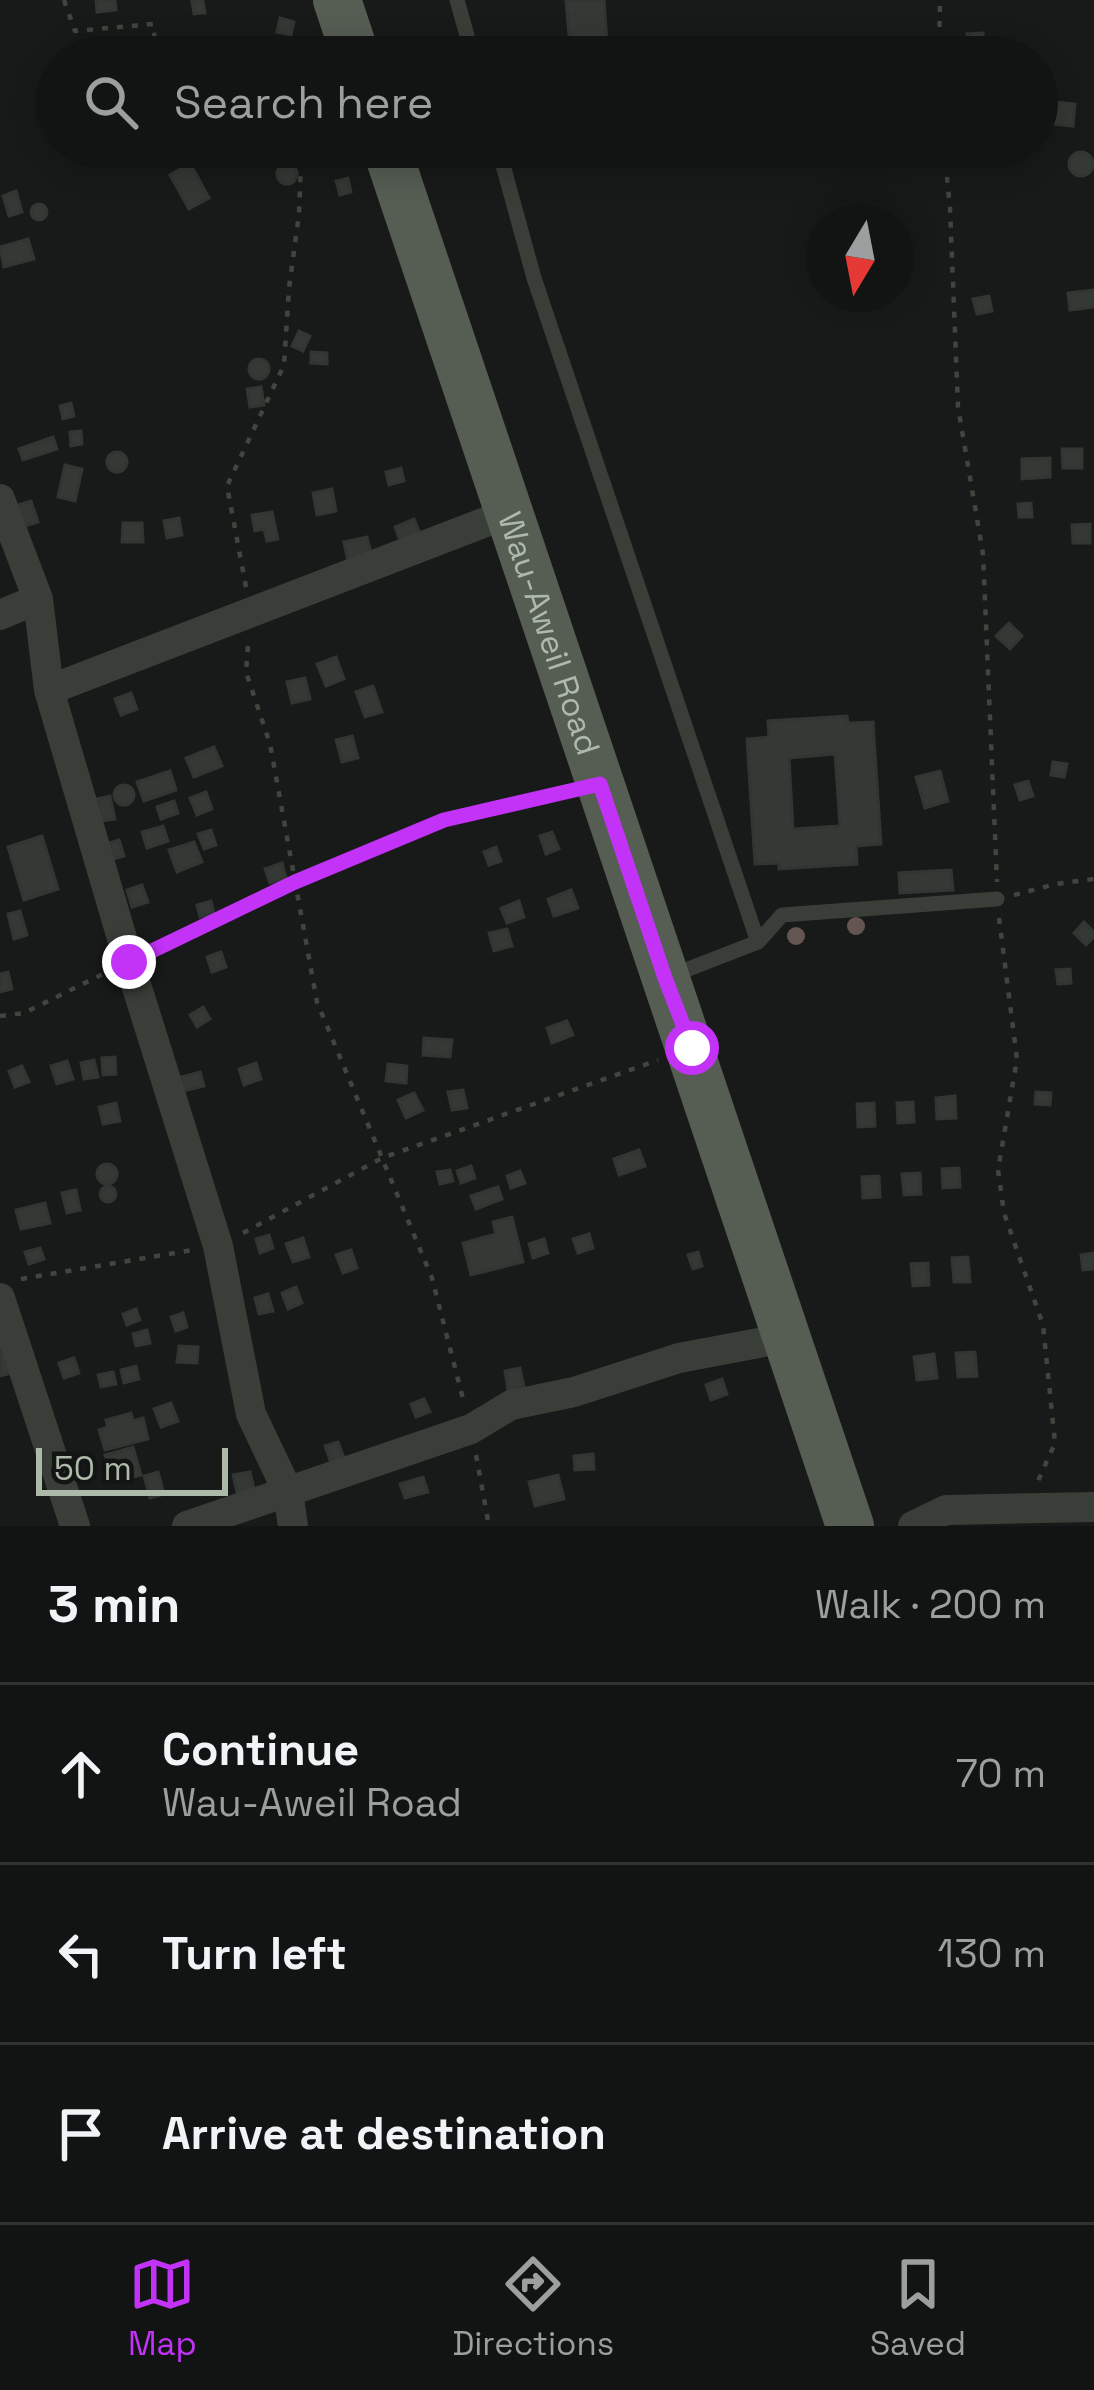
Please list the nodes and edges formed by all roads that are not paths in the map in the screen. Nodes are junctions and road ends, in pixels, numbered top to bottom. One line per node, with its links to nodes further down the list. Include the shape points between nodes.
1 (337, 0): 3 (main road)
2 (457, 0): 4 (lane)
3 (349, 36)
4 (467, 36)
5 (393, 168): 8 (main road, Wau-Aweil Road)
6 (504, 168): 13 (lane)
7 (0, 499): 9 (street)
8 (509, 513): 11 (street); 14 (main road, Wau-Aweil Road)
9 (38, 599): 10 (street); 11 (street)
10 (0, 615)
11 (49, 690): 17 (street, via 218,1246 251,1414)
12 (997, 899): 13 (lane, via 782,915)
13 (758, 942): 14 (lane)
14 (665, 978): 16 (main road, Wau-Aweil Road)
15 (11, 1288): 19 (street)
16 (785, 1338): 17 (street, via 511,1405 471,1429); 22 (main road, Wau-Aweil Road)
17 (288, 1492): 20 (street); 21 (street)
18 (1094, 1507): 23 (street, via 946,1510)
19 (75, 1526)
20 (187, 1526)
21 (293, 1526)
22 (850, 1526)
23 (913, 1526)

